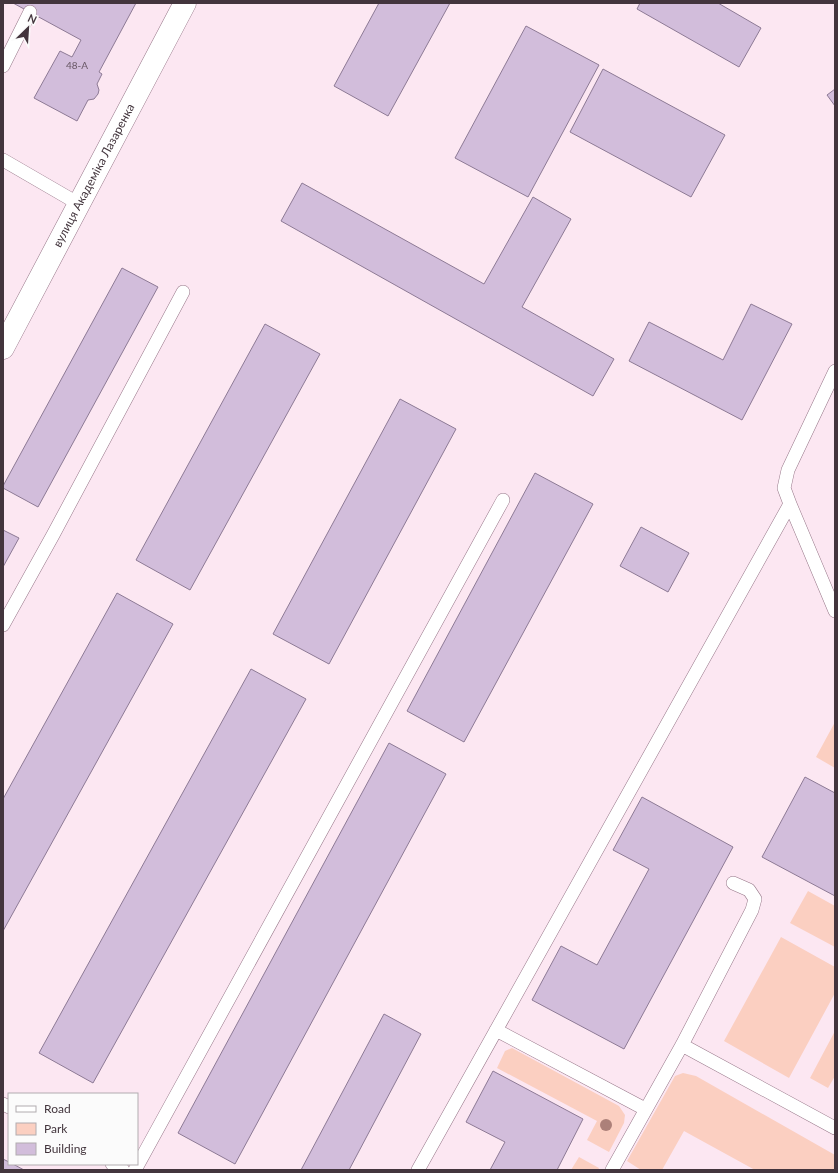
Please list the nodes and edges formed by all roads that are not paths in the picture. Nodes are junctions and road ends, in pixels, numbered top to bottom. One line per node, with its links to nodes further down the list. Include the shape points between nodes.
1 (185, 3): 5 (street, вулиця Академіка Лазаренка)
2 (30, 12): 3 (lane)
3 (3, 66)
4 (3, 160): 5 (lane)
5 (79, 204): 7 (street, вулиця Академіка Лазаренка)
6 (183, 292): 12 (lane)
7 (3, 348)
8 (835, 371): 10 (lane, via 788,470 784,488)
9 (502, 500): 19 (lane)
10 (790, 504): 11 (lane); 14 (lane)
11 (835, 611)
12 (3, 625)
13 (734, 883): 15 (lane, via 749,890 754,899 752,910)
14 (496, 1030): 16 (lane); 21 (lane)
15 (682, 1045): 16 (lane); 17 (lane)
16 (645, 1109): 22 (lane)
17 (835, 1128)
18 (114, 1165): 20 (lane)
19 (138, 1165)
20 (123, 1170)
21 (418, 1170)
22 (612, 1170)

